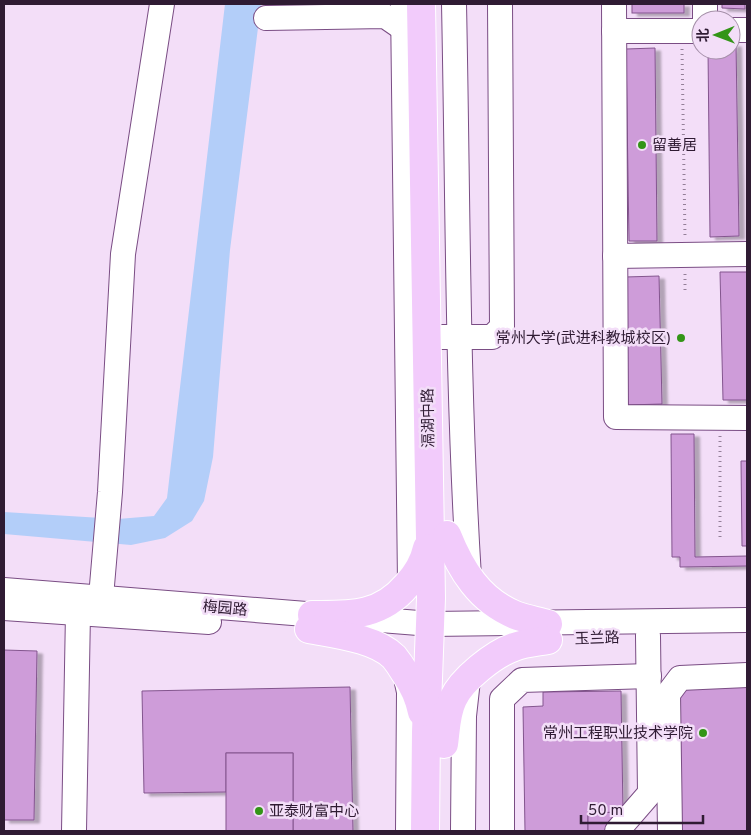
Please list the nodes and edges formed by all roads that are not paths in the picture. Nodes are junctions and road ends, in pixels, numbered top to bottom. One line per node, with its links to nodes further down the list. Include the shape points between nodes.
1 (162, 4): 17 (street, via 123,254)
2 (454, 4): 11 (street)
3 (500, 4): 11 (street, via 502,327 492,336)
4 (614, 4): 8 (street)
5 (417, 13): 6 (street, via 398,25 385,16); 11 (main road, 滆湖中路); 13 (main road, 滆湖中路); 15 (street)
6 (266, 18)
7 (691, 31): 8 (street)
8 (614, 32): 10 (street)
9 (747, 254): 10 (street)
10 (615, 256): 12 (street, via 616,417)
11 (451, 337): 13 (main road, 滆湖中路); 14 (street)
12 (747, 418)
13 (438, 535): 14 (main road); 15 (main road); 22 (main road, 滆湖中路)
14 (469, 577): 23 (main road, via 493,604)
15 (410, 582): 21 (main road, via 383,606)
16 (4, 590): 17 (street, 梅园路)
17 (101, 597): 21 (street, 梅园路)
18 (4, 608): 19 (street, 梅园路)
19 (78, 614): 21 (street, 梅园路); 31 (street)
20 (747, 620): 23 (street, 玉兰路)
21 (310, 622): 22 (street, 梅园路); 26 (main road, via 377,646 393,656)
22 (438, 631): 23 (street, 玉兰路); 30 (main road, 滆湖中路)
23 (548, 632): 25 (street, 玉兰路); 29 (main road, via 499,654)
24 (747, 634): 25 (street, 玉兰路)
25 (648, 636): 28 (street)
26 (406, 674): 30 (main road, via 420,697); 32 (street, via 409,692)
27 (747, 675): 38 (street, via 680,678 668,694)
28 (649, 676): 36 (street, via 522,680 502,699); 37 (street, via 650,793)
29 (468, 680): 30 (main road, via 453,699 447,719); 35 (street, via 464,716)
30 (435, 738): 33 (main road, 滆湖中路); 34 (main road, 滆湖中路)
31 (74, 831)
32 (408, 831)
33 (425, 831)
34 (443, 831)
35 (463, 831)
36 (502, 831)
37 (617, 831)
38 (670, 831)

